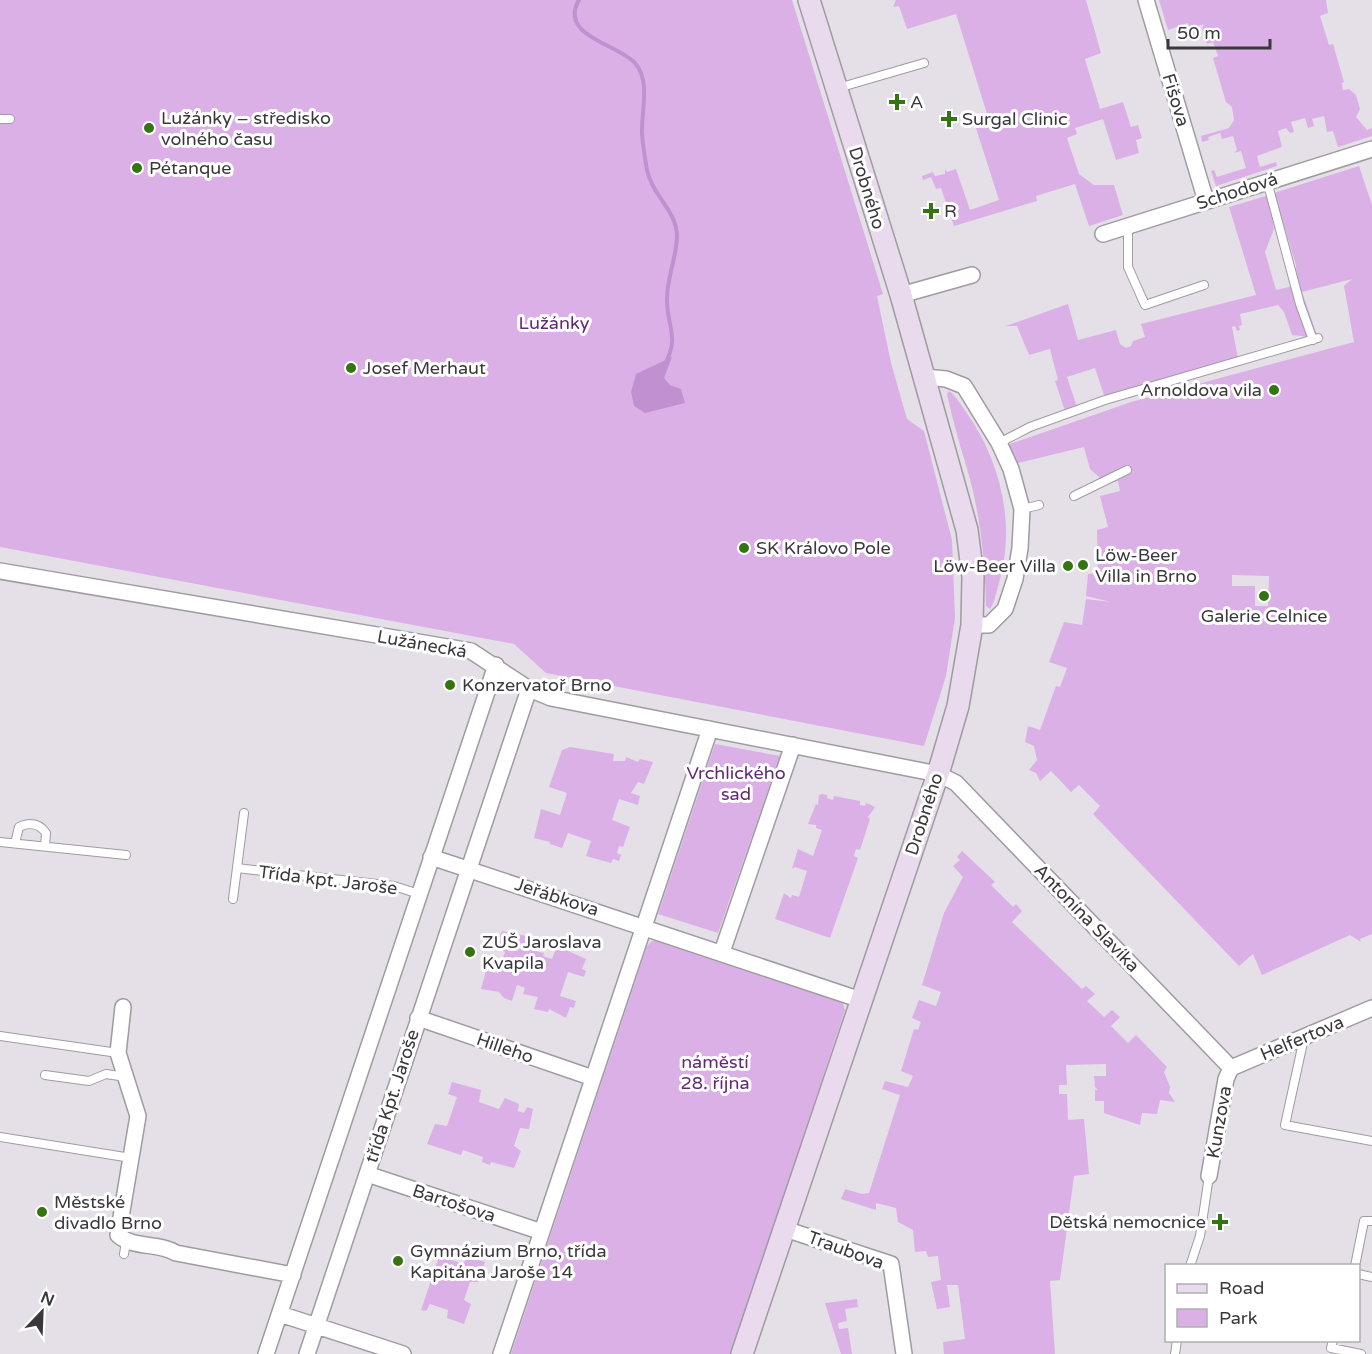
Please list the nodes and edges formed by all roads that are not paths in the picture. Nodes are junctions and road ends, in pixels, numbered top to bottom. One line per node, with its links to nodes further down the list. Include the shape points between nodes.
1 (808, 0): 4 (street, Drobného)
2 (1146, 0): 9 (street, Fišova)
3 (924, 63): 4 (lane)
4 (836, 88): 14 (street, Drobného)
5 (0, 119): 6 (lane)
6 (10, 119)
7 (1372, 149): 8 (street, Schodová)
8 (1267, 181): 9 (street, Schodová); 16 (lane, via 1300,303 1316,339 1105,400 1030,427)
9 (1206, 201): 10 (street, Schodová)
10 (1128, 226): 11 (street, Schodová); 13 (lane, via 1128,267 1145,306)
11 (1103, 234)
12 (972, 275): 14 (street)
13 (1204, 285)
14 (901, 295): 15 (street, Drobného)
15 (924, 377): 16 (street, via 964,386); 22 (street, Drobného, via 967,530 973,577)
16 (999, 444): 20 (street)
17 (1127, 470): 18 (lane)
18 (1074, 496)
19 (1039, 505): 20 (lane)
20 (1022, 509): 22 (street, via 1015,579 1005,609 988,625)
21 (0, 571): 23 (street, Lužánecká, via 471,651)
22 (972, 625): 27 (street, Drobného, via 958,706)
23 (496, 665): 24 (street, Lužánecká); 33 (street, třída Kpt. Jaroše)
24 (529, 689): 25 (street, Lužánecká, via 551,698); 35 (street, třída Kpt. Jaroše)
25 (710, 729): 26 (street, Lužánecká); 38 (street)
26 (793, 745): 27 (street, Lužánecká); 39 (street)
27 (938, 774): 40 (street, Drobného); 47 (street, Antonína Slavíka, via 956,783)
28 (244, 813): 34 (lane)
29 (0, 842): 30 (lane)
30 (15, 843): 31 (lane); 31 (lane, via 19,827 27,824 42,827 46,833)
31 (45, 846): 32 (lane)
32 (126, 855)
33 (431, 857): 35 (street); 36 (street, třída Kpt. Jaroše)
34 (237, 868): 36 (lane, Třída kpt. Jaroše, via 394,886); 37 (lane)
35 (469, 868): 38 (street, Jeřábkova); 43 (street, třída Kpt. Jaroše)
36 (419, 894): 61 (street, třída Kpt. Jaroše)
37 (233, 899)
38 (645, 926): 39 (street); 50 (street)
39 (723, 952): 40 (street)
40 (861, 1000): 57 (street)
41 (123, 1006): 46 (street)
42 (1372, 1008): 45 (street, Helfertova)
43 (417, 1018): 50 (street, Hilleho); 54 (street, třída Kpt. Jaroše)
44 (0, 1036): 46 (lane)
45 (1304, 1037): 47 (street, Helfertova); 52 (lane, via 1285,1125)
46 (118, 1053): 49 (street)
47 (1231, 1068): 55 (street, Kunzova)
48 (45, 1075): 49 (lane, via 89,1081 106,1074)
49 (126, 1077): 53 (street, via 138,1116)
50 (593, 1078): 58 (street)
51 (0, 1137): 53 (lane)
52 (1372, 1141)
53 (131, 1158): 61 (street, via 118,1234 125,1248)
54 (367, 1174): 58 (street, Bartošova); 63 (street, třída Kpt. Jaroše)
55 (1209, 1176): 59 (lane, via 1200,1236)
56 (1372, 1221): 60 (lane, via 1364,1221)
57 (785, 1229): 69 (street); 70 (street, Traubova, via 891,1264)
58 (542, 1232): 68 (street)
59 (1191, 1264)
60 (1355, 1264)
61 (293, 1275): 62 (street, třída Kpt. Jaroše)
62 (280, 1314): 63 (street); 65 (street, třída Kpt. Jaroše)
63 (317, 1325): 66 (street, třída Kpt. Jaroše); 67 (street)
64 (1333, 1342): 71 (lane, via 1331,1348)
65 (266, 1354)
66 (307, 1354)
67 (404, 1354)
68 (501, 1354)
69 (742, 1354)
70 (904, 1354)
71 (1361, 1354)

